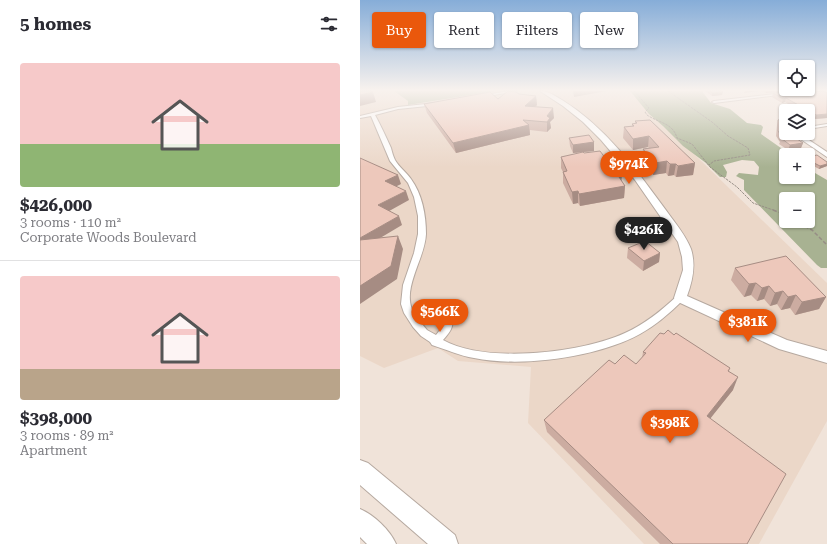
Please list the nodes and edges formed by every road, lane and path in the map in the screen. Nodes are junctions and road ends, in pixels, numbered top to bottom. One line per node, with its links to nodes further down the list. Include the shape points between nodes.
1 (373, 116): 14 (street, via 393,160 414,188 418,200 422,242 405,298 407,312)
2 (580, 116): 13 (street, via 613,148 683,242 688,254 688,276)
3 (651, 116): 9 (path, via 672,127 677,138 692,144)
4 (704, 116): 9 (path, via 748,148 750,155 714,161)
5 (827, 125): 6 (street)
6 (815, 127)
7 (806, 140): 8 (street)
8 (827, 155)
9 (709, 165): 10 (path, via 737,186 753,203)
10 (779, 212)
11 (808, 228): 12 (path)
12 (827, 245)
13 (680, 298): 15 (street, via 647,326 620,339 564,354 503,358 465,352); 16 (street, via 784,345)
14 (416, 324): 15 (street); 15 (street, via 429,316 445,314 449,324)
15 (435, 342)
16 (827, 357)
17 (360, 470): 20 (highway)
18 (360, 521): 19 (highway)
19 (384, 544)
20 (446, 544)

